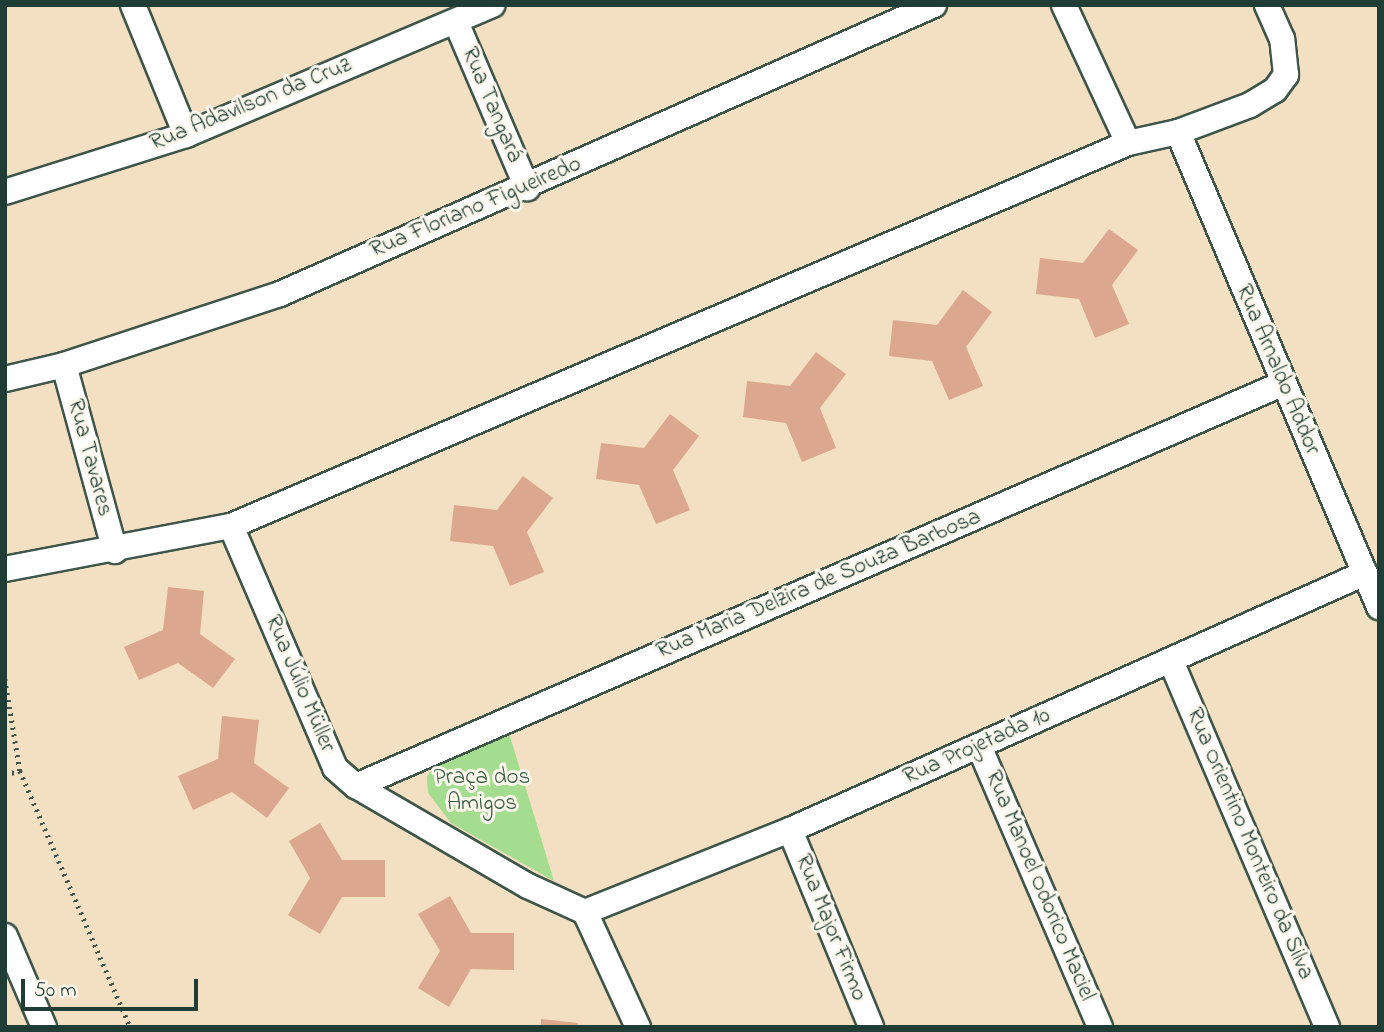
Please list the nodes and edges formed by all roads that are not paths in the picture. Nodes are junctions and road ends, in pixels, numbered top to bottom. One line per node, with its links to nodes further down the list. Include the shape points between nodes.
1 (133, 5): 8 (street)
2 (493, 5): 6 (street, Rua Adavilson da Cruz)
3 (934, 5): 10 (street, Rua Floriano Figueiredo)
4 (1064, 5): 9 (street)
5 (1267, 5): 7 (street, via 1282,38 1286,75 1275,90 1250,105)
6 (456, 22): 8 (street, Rua Adavilson da Cruz); 10 (street, Rua Tangará)
7 (1178, 132): 9 (street); 14 (street, Rua Arnaldo Addor)
8 (186, 135): 11 (street, Rua Adavilson da Cruz)
9 (1128, 143): 15 (street)
10 (527, 188): 12 (street, Rua Floriano Figueiredo, via 280,294)
11 (5, 192)
12 (64, 365): 13 (street, Rua Floriano Figueiredo); 16 (street, Rua Tavares)
13 (5, 379)
14 (1282, 384): 18 (street, Rua Arnaldo Addor); 22 (street, Rua Maria Delzira de Souza Barbosa)
15 (231, 526): 16 (street); 22 (street, Rua Júlio Müller, via 335,768)
16 (115, 551): 17 (street)
17 (5, 569)
18 (1365, 573): 19 (street, Rua Arnaldo Addor); 20 (street, Rua Projetada 10)
19 (1379, 607)
20 (1171, 661): 21 (street, Rua Projetada 10); 30 (street, Rua Orientino Monteiro da Silva)
21 (979, 746): 23 (street, Rua Projetada 10); 29 (street, Rua Manoel Odorico Maciel)
22 (356, 786): 24 (street, Rua Júlio Müller, via 528,886)
23 (790, 830): 24 (street, Rua Projetada 10); 28 (street, Rua Major Firmo)
24 (585, 912): 27 (street)
25 (5, 936): 26 (street)
26 (44, 1027)
27 (638, 1027)
28 (871, 1027)
29 (1100, 1027)
30 (1327, 1027)

